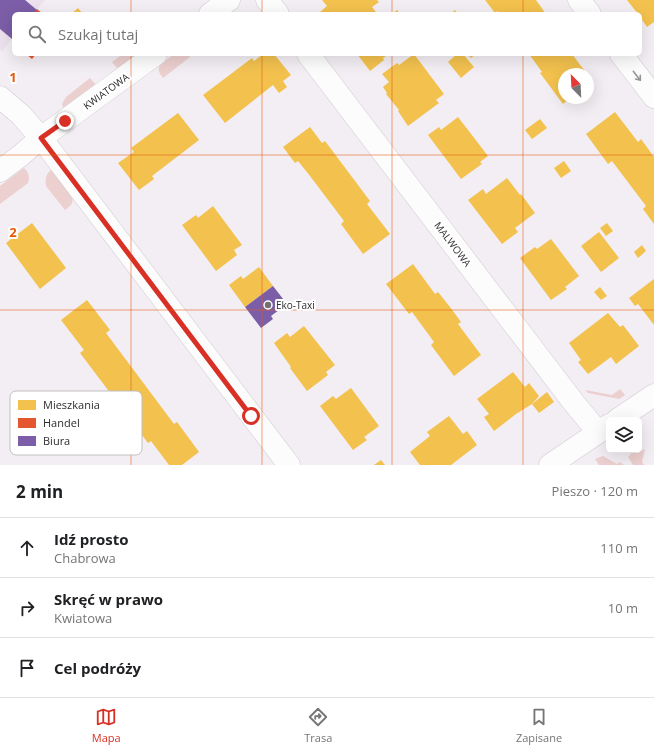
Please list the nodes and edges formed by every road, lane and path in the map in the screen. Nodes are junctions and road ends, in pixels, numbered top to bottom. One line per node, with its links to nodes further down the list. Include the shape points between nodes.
1 (229, 0): 4 (street)
2 (267, 0): 5 (street)
3 (579, 0): 6 (street)
4 (213, 12)
5 (276, 12)
6 (588, 12)
7 (153, 56): 12 (street, KWIATOWA)
8 (310, 56): 16 (street, MALWOWA, via 574,403)
9 (623, 56): 11 (street, one-way to 11)
10 (0, 97): 12 (street, via 21,115)
11 (654, 97)
12 (41, 138): 13 (street, KWIATOWA); 17 (street)
13 (0, 172)
14 (654, 394): 15 (street)
15 (620, 417)
16 (604, 429): 18 (street)
17 (289, 465)
18 (550, 465)

